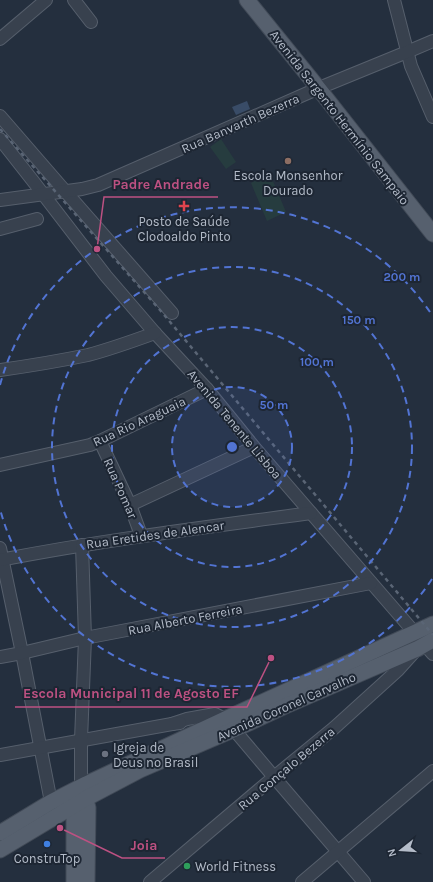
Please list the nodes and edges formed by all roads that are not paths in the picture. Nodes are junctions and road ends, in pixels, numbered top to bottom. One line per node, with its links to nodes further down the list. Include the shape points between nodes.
1 (46, 0): 6 (street)
2 (74, 0): 5 (street)
3 (248, 0): 9 (main road, Avenida Sargento Hermínio Sampaio)
4 (394, 0): 8 (street)
5 (91, 22)
6 (0, 39)
7 (433, 41): 8 (street, Rua Banvarth Bezerra)
8 (407, 52): 9 (street, Rua Banvarth Bezerra); 11 (street)
9 (319, 88): 13 (street, Rua Banvarth Bezerra, via 98,185); 18 (main road, Avenida Sargento Hermínio Sampaio)
10 (0, 116): 13 (street)
11 (433, 117)
12 (0, 139): 14 (street, Avenida Tenente Lisboa)
13 (65, 191): 14 (street, Rua Banvarth Bezerra); 19 (street)
14 (44, 195): 15 (street, Rua Banvarth Bezerra); 20 (street, Avenida Tenente Lisboa, via 106,276)
15 (0, 200)
16 (37, 219): 17 (street)
17 (0, 229)
18 (433, 234)
19 (172, 313)
20 (155, 333): 21 (street, via 88,355); 22 (street, Avenida Tenente Lisboa)
21 (0, 370)
22 (207, 389): 23 (street, Rua Rio Araguaia); 24 (street, Avenida Tenente Lisboa)
23 (100, 441): 25 (street, Rua Rio Araguaia); 26 (street, Rua Pomar)
24 (254, 447): 26 (street); 27 (street, Avenida Tenente Lisboa)
25 (0, 465)
26 (130, 505): 28 (street, Rua Pomar)
27 (311, 513): 28 (street, Rua Eretides de Alencar); 31 (street, Avenida Tenente Lisboa)
28 (141, 535): 29 (street, Rua Eretides de Alencar)
29 (82, 544): 30 (street, Rua Eretides de Alencar); 34 (street)
30 (1, 556): 36 (street)
31 (371, 582): 33 (street, Avenida Tenente Lisboa); 34 (street, Rua Alberto Ferreira)
32 (433, 624): 33 (main road, Avenida Coronel Carvalho)
33 (414, 632): 39 (main road, Avenida Coronel Carvalho)
34 (85, 638): 36 (street, Rua Alberto Ferreira); 41 (street)
35 (427, 647): 39 (main road, Avenida Coronel Carvalho, via 283,707); 45 (street, Rua Gonçalo Bezerra, via 410,658 334,728)
36 (22, 653): 37 (street, Rua Alberto Ferreira); 42 (street)
37 (0, 657)
38 (172, 724): 39 (street, via 215,714); 40 (street, via 190,724); 41 (street)
39 (230, 724): 40 (main road, Avenida Coronel Carvalho); 45 (street); 46 (main road, Avenida Coronel Carvalho)
40 (198, 732): 46 (main road, Avenida Coronel Carvalho)
41 (81, 740): 42 (street); 46 (street)
42 (40, 747): 43 (street); 47 (street)
43 (0, 755)
44 (433, 771): 50 (street)
45 (274, 777): 50 (street); 52 (street, Rua Gonçalo Bezerra)
46 (80, 797): 47 (main road, Avenida Coronel Carvalho); 49 (main road, Avenida Coronel Carvalho); 51 (main road, via 88,808)
47 (51, 802): 48 (main road, Avenida Coronel Carvalho)
48 (0, 833)
49 (0, 850)
50 (338, 852): 53 (street); 54 (street)
51 (83, 875)
52 (150, 882)
53 (302, 882)
54 (364, 882)

